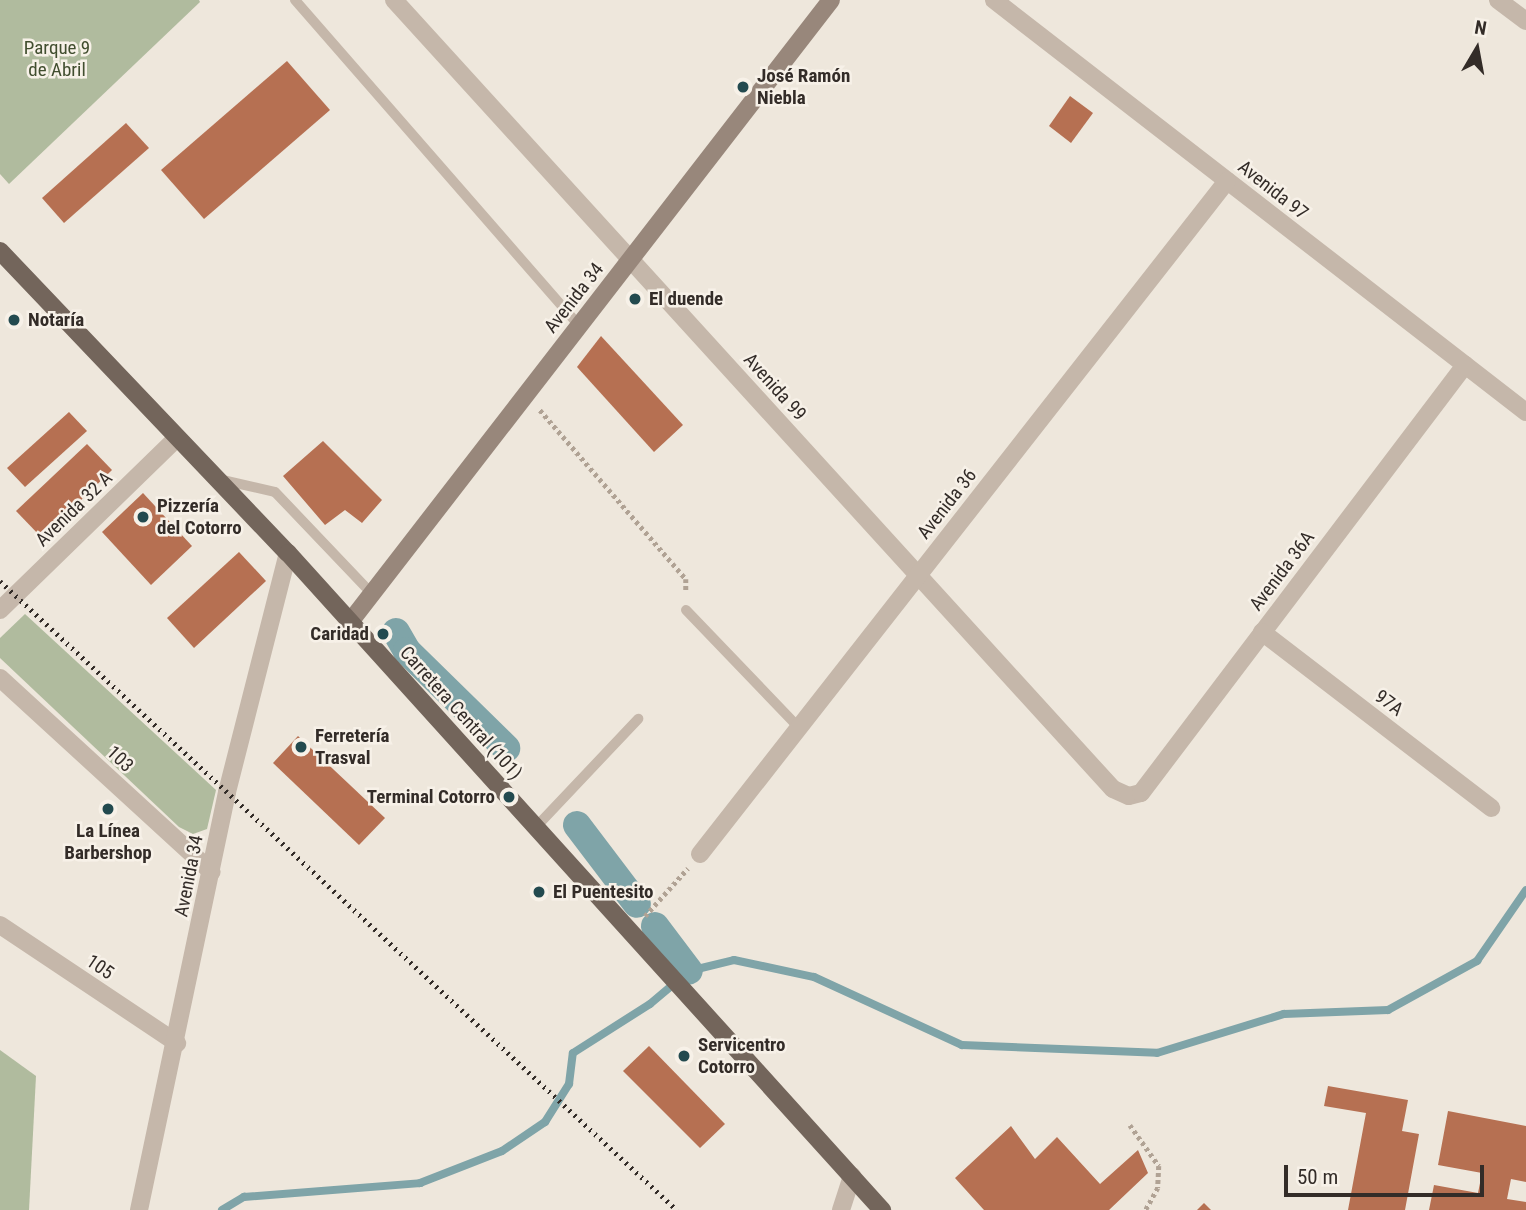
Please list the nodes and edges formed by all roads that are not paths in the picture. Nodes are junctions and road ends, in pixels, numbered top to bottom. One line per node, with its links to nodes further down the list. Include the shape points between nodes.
1 (295, 0): 10 (lane)
2 (394, 0): 9 (street, Avenida 99)
3 (831, 0): 9 (street, Avenida 34)
4 (994, 0): 7 (street, Avenida 97)
5 (1498, 0): 6 (street)
6 (1526, 21)
7 (1227, 181): 11 (street, Avenida 97); 16 (street, Avenida 36)
8 (0, 251): 13 (main road, Carretera Central (101))
9 (630, 260): 10 (street, Avenida 34); 16 (street, Avenida 99)
10 (579, 325): 17 (street, Avenida 34)
11 (1465, 365): 12 (street, Avenida 97); 21 (street, Avenida 36A)
12 (1526, 412)
13 (177, 438): 14 (main road, Carretera Central (101)); 18 (street, Avenida 32 A)
14 (216, 479): 15 (main road, Carretera Central (101)); 17 (lane, via 275,492)
15 (288, 553): 20 (main road, Carretera Central (101)); 29 (street, Avenida 34)
16 (918, 575): 24 (street, Avenida 36); 25 (street, Avenida 99, via 1113,789)
17 (372, 594): 20 (street, Avenida 34)
18 (0, 610)
19 (686, 610): 24 (lane)
20 (350, 622): 27 (main road, Carretera Central (101))
21 (1262, 632): 25 (street, Avenida 36A, via 1140,793); 26 (street, 97A)
22 (0, 678): 29 (street, 103)
23 (638, 719): 27 (lane)
24 (799, 728): 28 (street, Avenida 36)
25 (1129, 796)
26 (1491, 808)
27 (536, 827): 32 (main road, Carretera Central (101))
28 (700, 854)
29 (212, 872): 31 (street, Avenida 34)
30 (0, 925): 31 (street, 105)
31 (177, 1043): 33 (street, Avenida 34)
32 (852, 1176): 34 (street); 35 (main road, Carretera Central (101))
33 (139, 1210)
34 (841, 1210)
35 (882, 1210)

